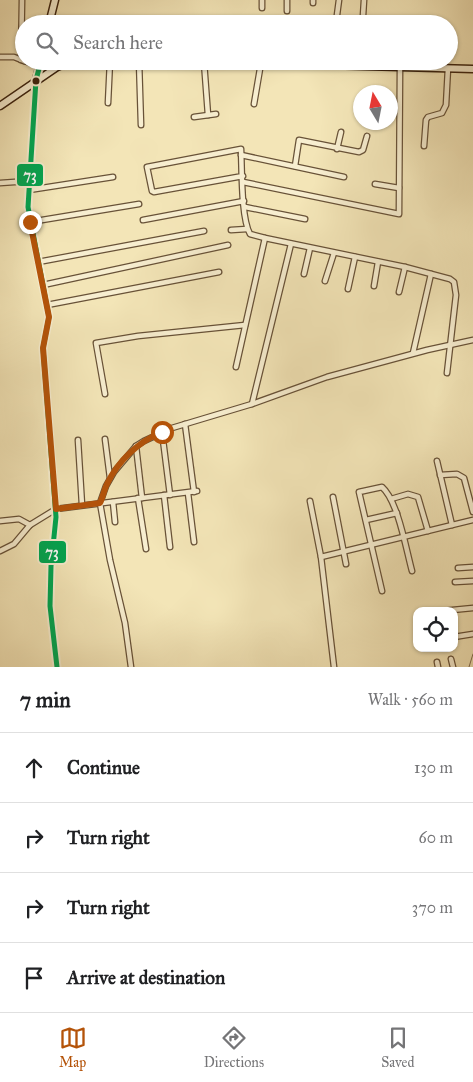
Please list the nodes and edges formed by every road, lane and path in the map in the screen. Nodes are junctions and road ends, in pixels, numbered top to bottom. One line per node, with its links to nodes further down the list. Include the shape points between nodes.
1 (22, 0): 9 (street)
2 (55, 0): 10 (main road)
3 (262, 0): 7 (street)
4 (287, 0): 8 (street)
5 (339, 0): 11 (street)
6 (364, 0): 12 (street)
7 (262, 8)
8 (287, 11)
9 (22, 15)
10 (51, 15)
11 (337, 15)
12 (363, 15)
13 (0, 57): 14 (street)
14 (15, 57)
15 (458, 68): 16 (main road)
16 (473, 69)
17 (38, 70): 25 (main road)
18 (52, 70): 25 (main road)
19 (110, 70): 26 (street)
20 (139, 70): 32 (street)
21 (205, 70): 30 (street)
22 (259, 70): 27 (street)
23 (400, 70): 46 (street)
24 (448, 70): 35 (street, via 446,105 442,112 426,120)
25 (36, 80): 28 (main road); 42 (street)
26 (108, 103)
27 (254, 104)
28 (0, 106)
29 (216, 114): 30 (street)
30 (208, 115): 31 (street)
31 (194, 117)
32 (141, 125)
33 (341, 132): 36 (street)
34 (367, 136): 36 (street, via 363,150 359,152)
35 (424, 146)
36 (337, 149): 38 (street, via 299,140)
37 (241, 155): 38 (street); 39 (street); 39 (street, via 241,149 147,167 154,192)
38 (295, 166): 41 (street)
39 (243, 176): 43 (street)
40 (113, 177): 47 (street)
41 (344, 177)
42 (30, 181): 44 (street); 47 (street)
43 (243, 182): 46 (street, via 399,214); 49 (street)
44 (0, 184)
45 (375, 184): 46 (street)
46 (399, 188)
47 (29, 190): 52 (street)
48 (139, 204): 52 (street)
49 (244, 204): 50 (street); 51 (street); 53 (street)
50 (305, 219)
51 (143, 220)
52 (30, 222): 62 (street)
53 (247, 229): 54 (street); 56 (street, via 250,234)
54 (231, 230)
55 (204, 231): 62 (street)
56 (264, 238): 57 (street); 74 (street)
57 (291, 244): 59 (street); 81 (street)
58 (228, 245): 69 (street)
59 (310, 248): 60 (street); 66 (street)
60 (334, 253): 61 (street); 68 (street)
61 (355, 257): 63 (street); 71 (street)
62 (38, 262): 69 (street)
63 (378, 262): 64 (street); 70 (street)
64 (405, 267): 67 (street); 72 (street)
65 (219, 272): 73 (street)
66 (304, 274)
67 (431, 274): 76 (street, via 450,279 456,287); 77 (street)
68 (325, 281)
69 (43, 285): 73 (street)
70 (374, 286)
71 (348, 289)
72 (399, 292)
73 (46, 305): 99 (street, via 49,317 43,348)
74 (245, 325): 78 (street); 80 (street, via 96,343)
75 (473, 340): 76 (street)
76 (449, 344): 77 (street); 79 (street)
77 (413, 353): 81 (street, via 327,377)
78 (236, 367)
79 (447, 373)
80 (105, 394)
81 (252, 404): 82 (street)
82 (185, 424): 83 (street); 90 (street)
83 (162, 432): 86 (street); 91 (street)
84 (105, 439): 89 (street)
85 (78, 440): 98 (street)
86 (136, 446): 89 (street); 93 (street)
87 (437, 461): 88 (street)
88 (440, 475): 100 (street, via 457,474 464,478); 107 (street)
89 (110, 478): 97 (street)
90 (193, 492): 91 (street); 110 (street)
91 (167, 495): 93 (street); 112 (street)
92 (333, 497): 115 (street)
93 (140, 498): 96 (street); 113 (street)
94 (391, 499): 101 (street); 102 (street, via 382,487 359,492); 108 (street, via 408,494 418,497)
95 (310, 501): 116 (street)
96 (113, 502): 97 (street); 105 (street)
97 (100, 503): 98 (street); 130 (street)
98 (82, 505): 99 (street)
99 (56, 509): 106 (street); 129 (street, via 50,606)
100 (473, 512)
101 (397, 513): 102 (street); 109 (street)
102 (366, 520): 111 (street)
103 (473, 520): 107 (street)
104 (0, 521): 106 (street, via 19,519)
105 (115, 522)
106 (30, 524): 114 (street, via 14,544)
107 (452, 525): 108 (street)
108 (428, 530): 109 (street)
109 (402, 536): 111 (street); 120 (street)
110 (194, 542)
111 (371, 545): 115 (street); 123 (street)
112 (170, 547)
113 (146, 549)
114 (0, 551)
115 (344, 552): 116 (street); 117 (street)
116 (321, 557): 131 (street)
117 (346, 564)
118 (473, 567): 119 (street)
119 (458, 568)
120 (412, 571)
121 (473, 581): 122 (street)
122 (455, 582)
123 (382, 590)
124 (473, 608): 125 (street)
125 (458, 609)
126 (473, 634): 127 (street)
127 (458, 636)
128 (451, 659): 132 (street)
129 (57, 667)
130 (131, 667)
131 (334, 667)
132 (453, 667)

